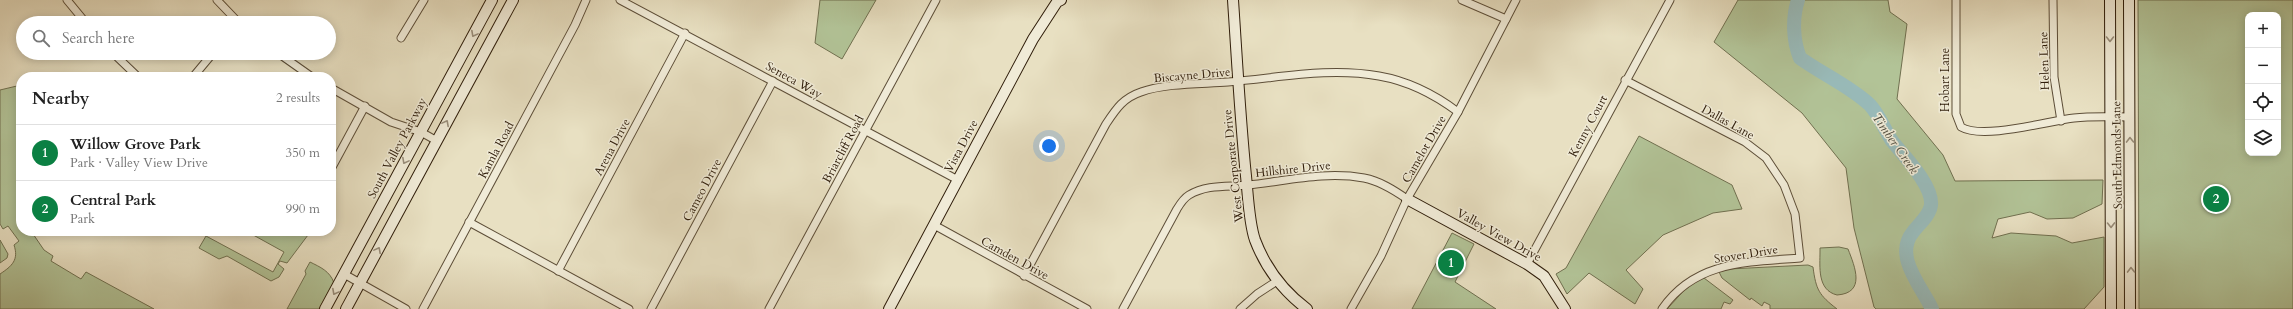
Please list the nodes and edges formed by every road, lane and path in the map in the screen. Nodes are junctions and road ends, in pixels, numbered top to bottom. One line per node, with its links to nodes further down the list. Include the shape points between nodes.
1 (67, 0): 18 (street)
2 (216, 0): 19 (street)
3 (424, 0): 22 (street)
4 (492, 0): 38 (main road, South Valley Parkway, one-way to 38)
5 (513, 0): 40 (main road, one-way to 5)
6 (586, 0): 45 (street, Kamla Road)
7 (620, 0): 21 (street, Seneca Way)
8 (936, 0): 39 (street, Briarcliff Road)
9 (1061, 0): 42 (main road, Vista Drive, via 1057,2 1033,39)
10 (1233, 0): 31 (main road, West Corporate Drive)
11 (1462, 0): 20 (street)
12 (1516, 0): 20 (street, Camelot Drive)
13 (1670, 0): 29 (street, Kenny Court)
14 (1956, 0): 37 (street, Hobart Lane, via 1956,114 1961,127 1970,130 2018,129)
15 (2053, 0): 37 (street, Helen Lane, via 2054,77)
16 (2110, 0): 35 (main road, South Edmonds Lane, one-way to 35)
17 (2129, 0): 36 (main road, South Edmonds Lane)
18 (80, 16)
19 (231, 16)
20 (1506, 19): 34 (street, Camelot Drive)
21 (685, 33): 30 (street, Seneca Way); 49 (street, Arena Drive)
22 (401, 38)
23 (120, 60): 26 (street)
24 (207, 60): 27 (street)
25 (288, 60): 28 (street)
26 (133, 72)
27 (197, 72)
28 (305, 72)
29 (1626, 80): 47 (street, Dallas Lane, via 1745,142 1766,158 1784,185 1795,214); 48 (street, Kenny Court)
30 (773, 81): 39 (street, Seneca Way); 59 (street, Cameo Drive)
31 (1238, 81): 34 (street, Biscayne Drive, via 1322,72 1362,73 1419,88); 43 (main road, West Corporate Drive); 51 (street, Biscayne Drive, via 1156,88 1141,92 1119,104)
32 (336, 91): 33 (street)
33 (365, 106): 38 (street, via 391,122); 41 (street)
34 (1458, 112): 44 (street, Camelot Drive)
35 (2110, 117): 36 (street); 37 (street, Hobart Lane); 69 (main road, South Edmonds Lane, one-way to 69)
36 (2130, 117): 70 (main road, South Edmonds Lane, one-way to 36)
37 (2061, 121)
38 (421, 132): 40 (street); 50 (main road, South Valley Parkway, one-way to 50)
39 (864, 132): 42 (street, Seneca Way); 60 (street, Briarcliff Road)
40 (437, 141): 53 (main road, one-way to 40)
41 (336, 160)
42 (958, 180): 46 (main road, Vista Drive)
43 (1247, 185): 44 (street, Hillshire Drive, via 1300,177 1349,176 1377,182); 52 (main road, West Corporate Drive, via 1254,238); 63 (street, Hillshire Drive, via 1211,187 1188,195 1177,209)
44 (1407, 199): 48 (main road, Valley View Drive); 66 (street, Camelot Drive, via 1381,256)
45 (469, 222): 49 (street); 57 (street, Kamla Road)
46 (934, 225): 51 (street, Camden Drive); 61 (main road, Vista Drive)
47 (1800, 258): 68 (street, Stover Drive, via 1720,267 1686,282)
48 (1527, 264): 67 (main road, Valley View Drive, via 1544,276)
49 (558, 271): 58 (street)
50 (344, 274): 53 (street); 54 (main road, South Valley Parkway, one-way to 54)
51 (1024, 276): 62 (street, Camden Drive)
52 (1277, 281): 64 (street); 65 (main road, West Corporate Drive, via 1284,291)
53 (359, 284): 55 (main road); 56 (street)
54 (325, 309)
55 (346, 309)
56 (406, 309)
57 (423, 309)
58 (629, 309)
59 (651, 309)
60 (769, 309)
61 (889, 309)
62 (1087, 309)
63 (1123, 309)
64 (1240, 309)
65 (1307, 309)
66 (1351, 309)
67 (1565, 309)
68 (1662, 309)
69 (2110, 309)
70 (2130, 309)

